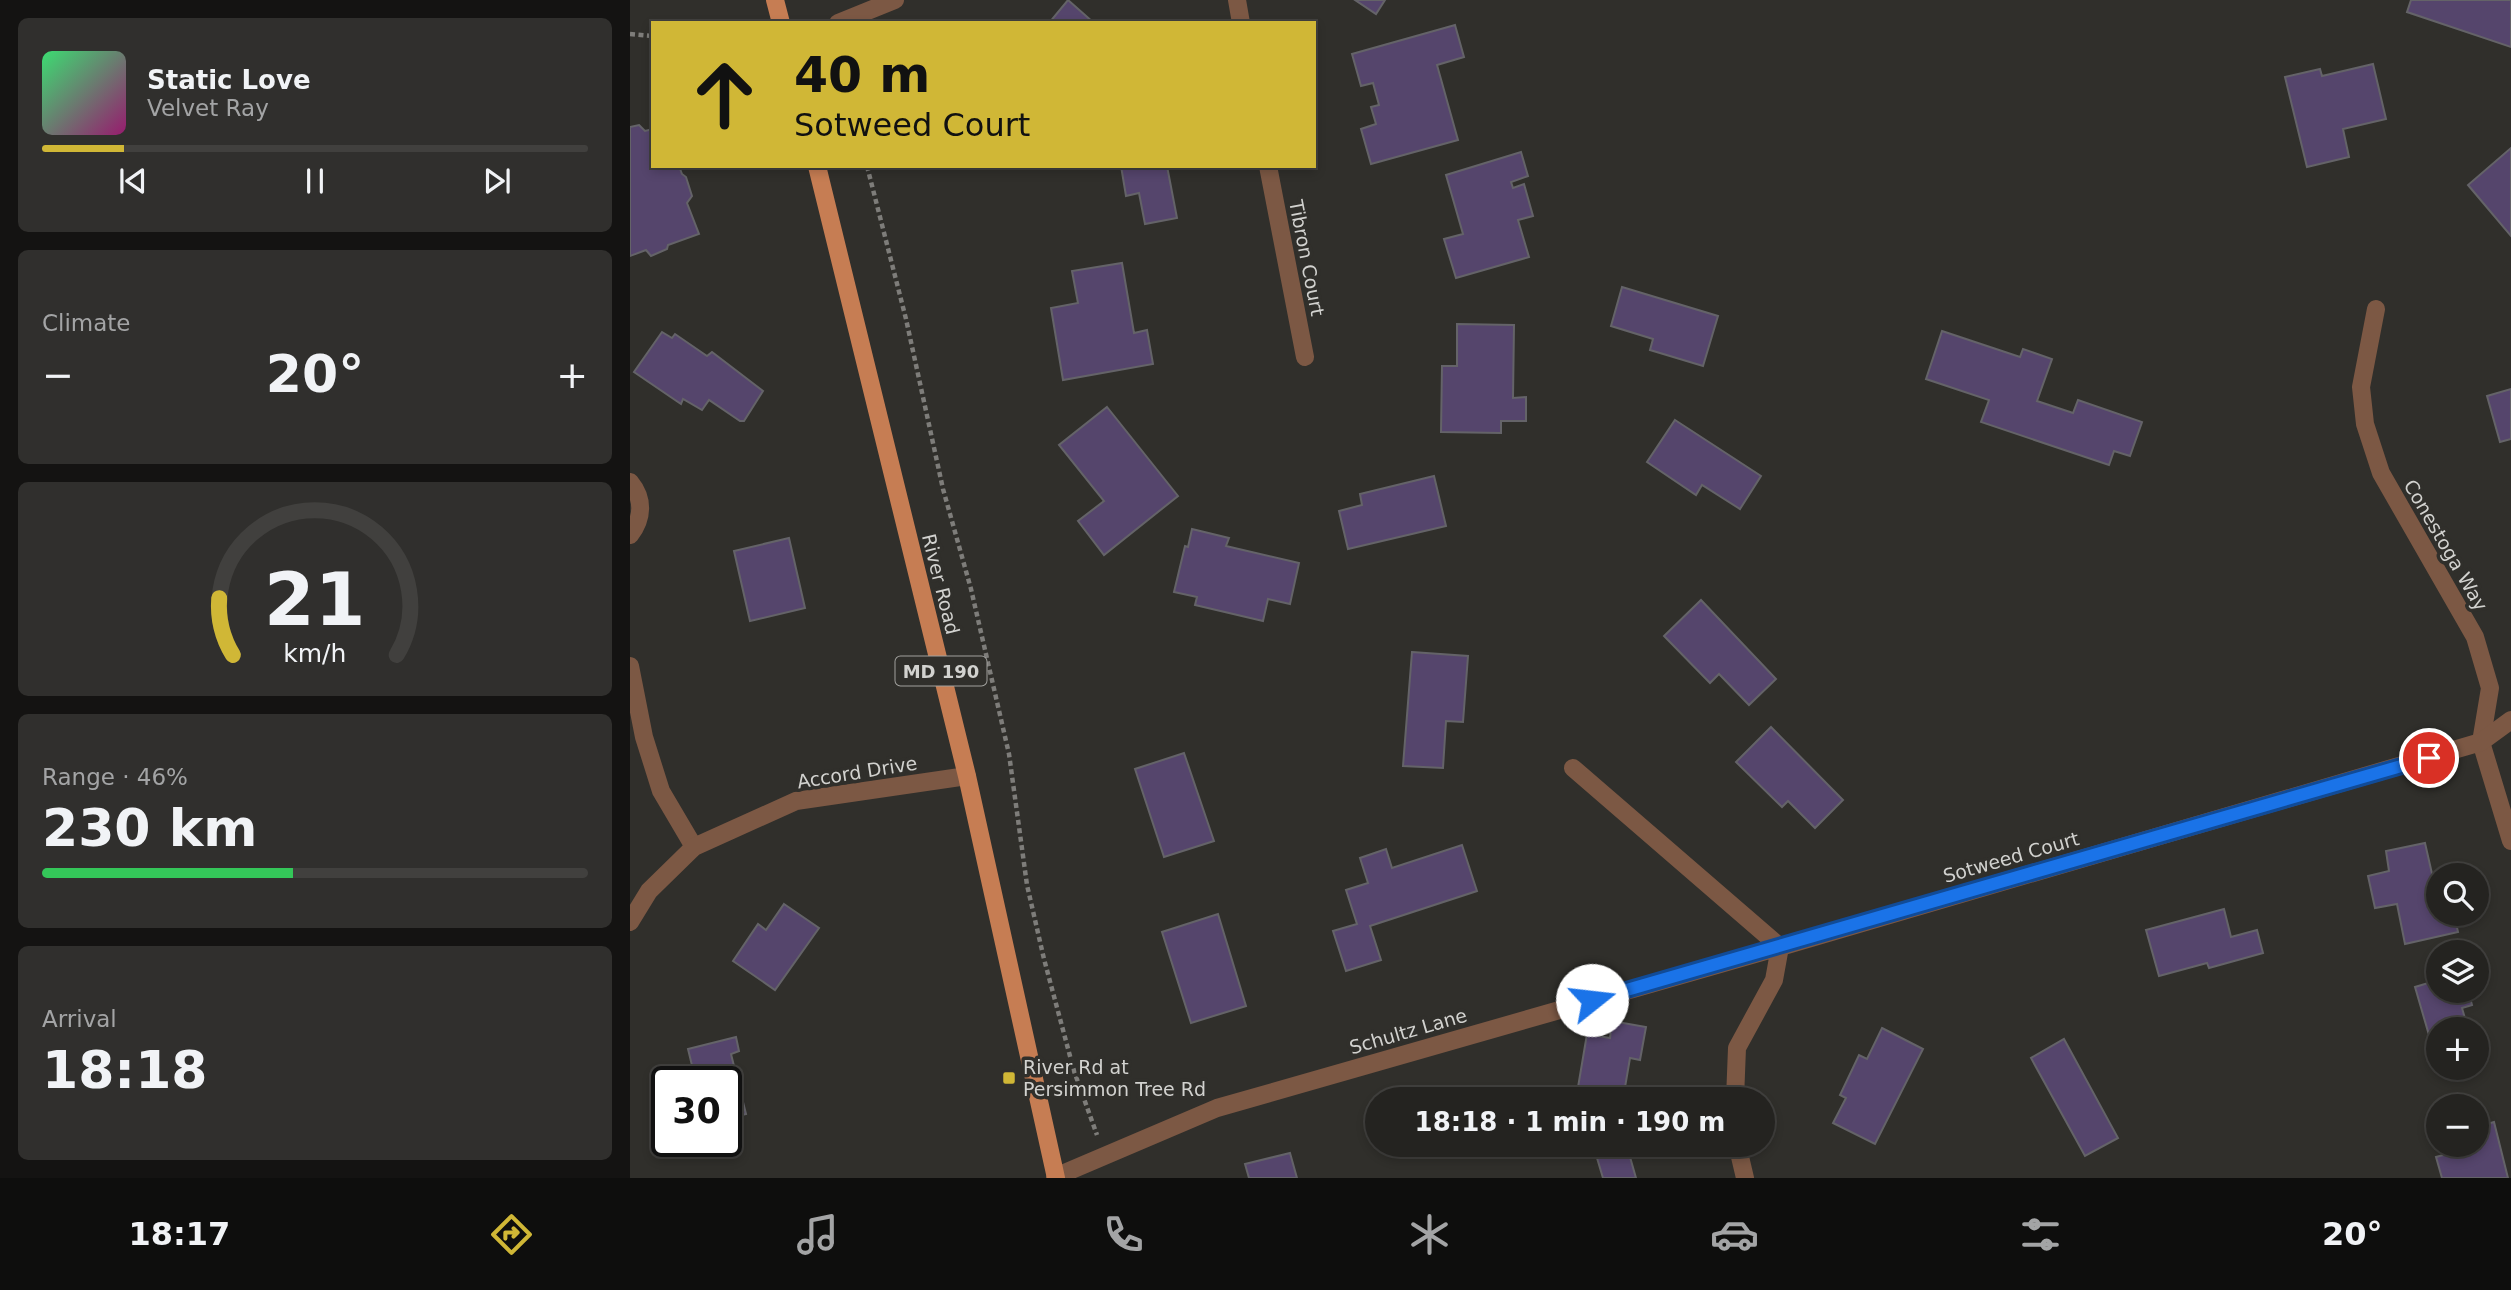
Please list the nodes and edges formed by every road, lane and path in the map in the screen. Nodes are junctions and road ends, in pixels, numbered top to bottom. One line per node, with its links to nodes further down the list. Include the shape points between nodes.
1 (775, 0): 4 (main road)
2 (895, 0): 5 (street)
3 (1237, 0): 6 (street)
4 (780, 21)
5 (843, 21)
6 (1241, 21)
7 (630, 34): 8 (path)
8 (651, 36)
9 (817, 168): 20 (main road, River Road / MD 190)
10 (868, 168): 26 (path, via 1006,742 1027,885 1044,960 1074,1071)
11 (1268, 168): 13 (street, Tibron Court)
12 (2376, 309): 18 (street, Conestoga Way, via 2361,387 2365,424 2381,473 2475,637 2490,688)
13 (1305, 357)
14 (630, 482): 15 (street, via 641,510)
15 (630, 535)
16 (630, 666): 22 (street, via 644,737 661,791)
17 (2511, 720): 18 (street, Sotweed Court)
18 (2481, 743): 21 (street, Conestoga Way); 24 (street, Sotweed Court)
19 (1573, 768): 24 (street)
20 (967, 776): 22 (street, Accord Drive, via 796,801); 28 (main road, River Road / MD 190)
21 (2511, 841)
22 (694, 847): 23 (street, Accord Drive, via 649,891)
23 (630, 922)
24 (1780, 947): 25 (street, via 1774,980 1737,1048); 26 (street, Schultz Lane, via 1217,1108)
25 (1735, 1087)
26 (1104, 1156): 28 (street, Schultz Lane)
27 (1740, 1157): 29 (street)
28 (1055, 1178)
29 (1745, 1178)

